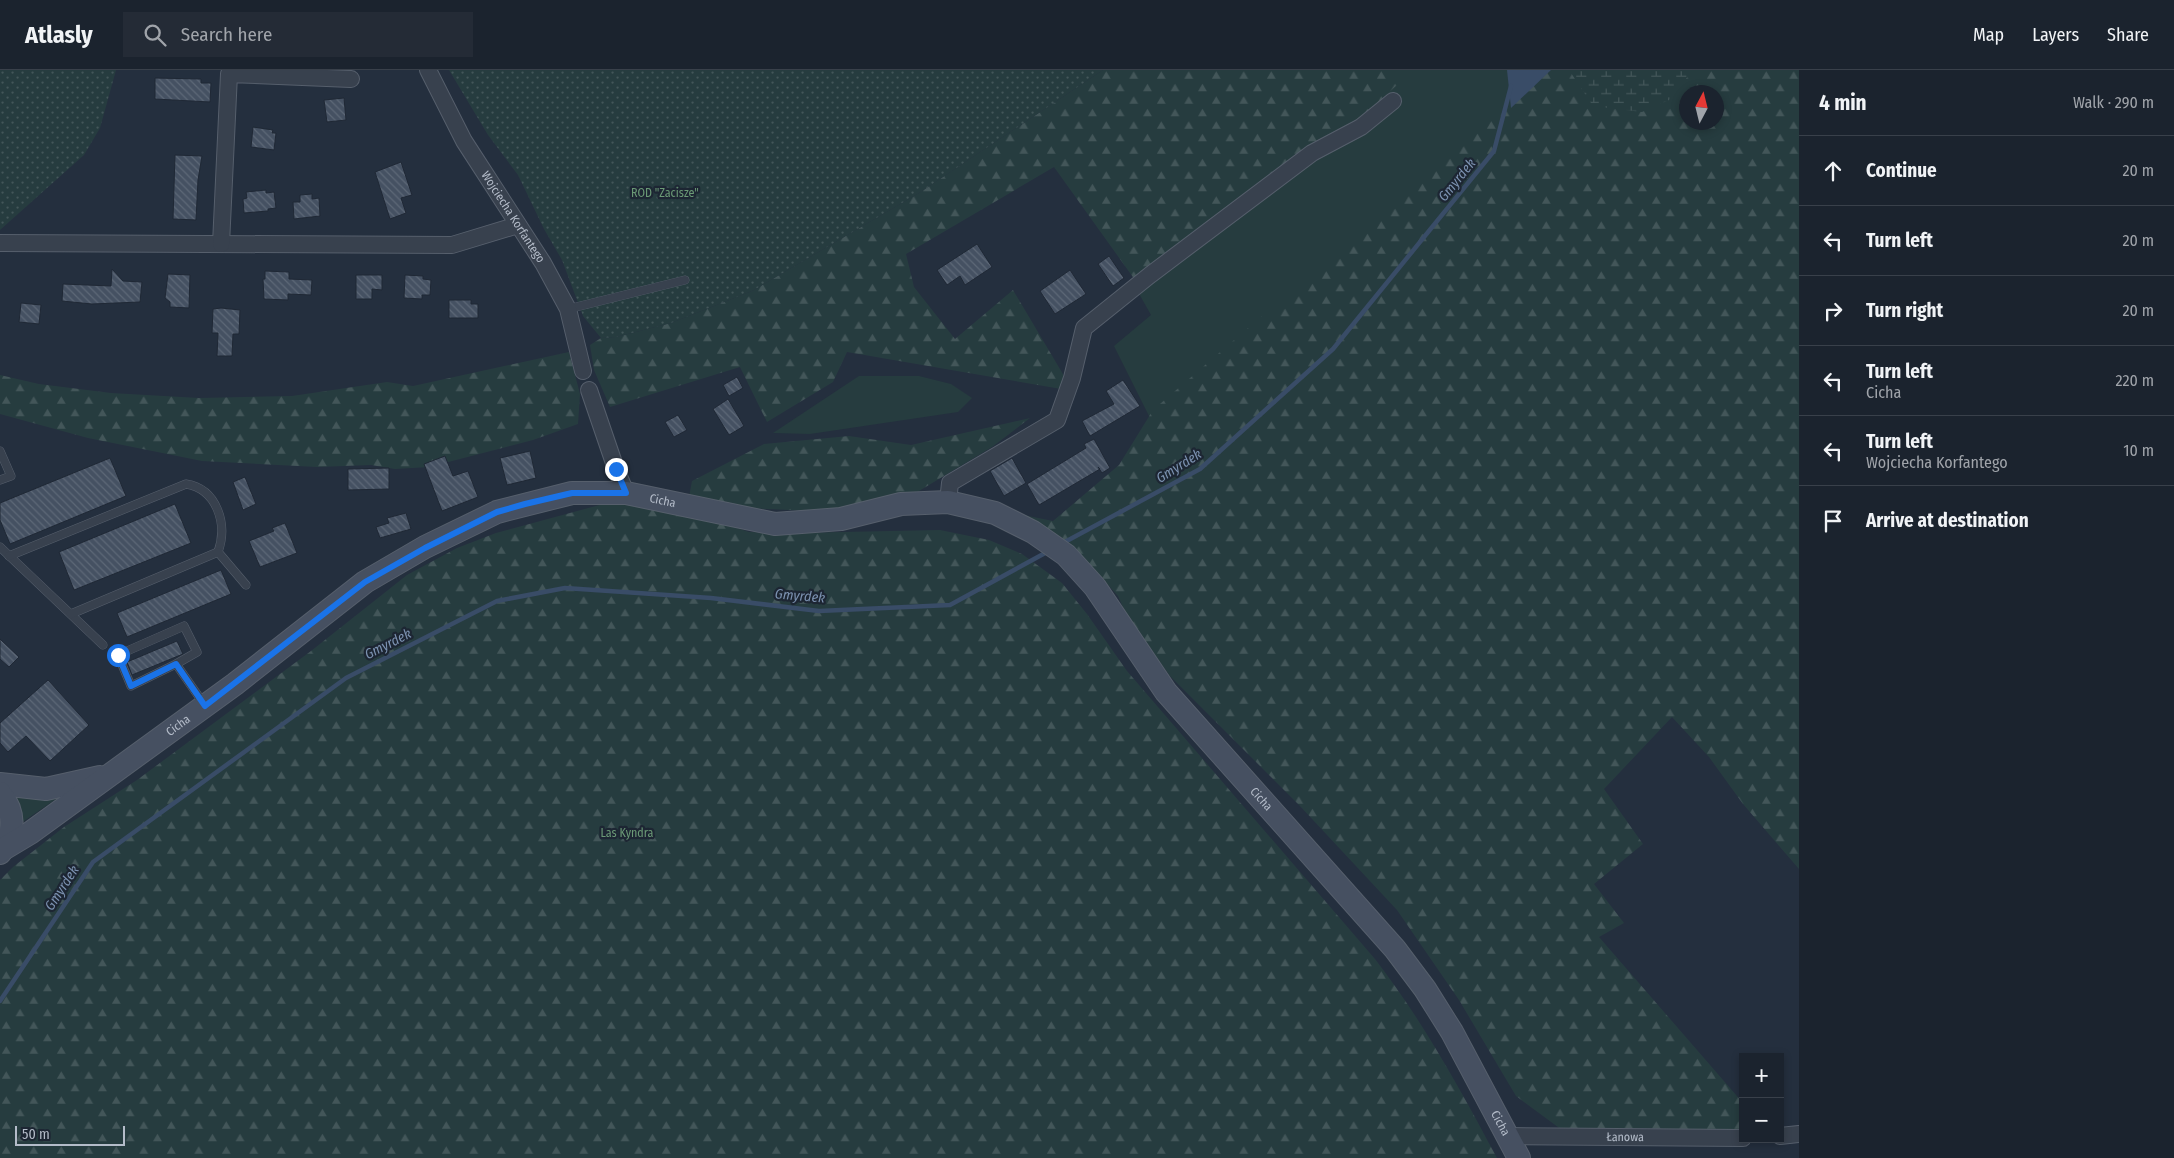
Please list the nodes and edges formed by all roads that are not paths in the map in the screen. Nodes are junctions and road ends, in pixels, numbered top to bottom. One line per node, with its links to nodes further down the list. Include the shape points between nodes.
1 (428, 70): 4 (street, Wojciecha Korfantego, via 464,141)
2 (351, 79): 6 (street, via 229,74)
3 (1393, 101): 14 (street, via 1362,127 1312,153 1084,328 1072,378 1057,420 950,483)
4 (518, 225): 6 (street, via 452,245); 8 (street, Wojciecha Korfantego)
5 (1, 243): 6 (street)
6 (221, 244)
7 (685, 280): 8 (lane)
8 (568, 309): 9 (street, Wojciecha Korfantego)
9 (583, 370)
10 (589, 390): 13 (street)
11 (0, 451): 12 (lane, via 11,476)
12 (0, 480)
13 (626, 493): 14 (street, Cicha, via 775,524 841,519 901,504); 22 (street, Cicha, via 572,493 525,504 497,512 425,548 365,582)
14 (948, 502): 28 (street, Cicha, via 995,513 1033,532 1056,548 1095,587 1166,692 1395,949 1452,1032)
15 (0, 547): 17 (lane)
16 (218, 552): 17 (lane, via 221,524 215,503 210,494 198,486 186,484); 18 (lane); 19 (lane)
17 (9, 556): 19 (lane)
18 (246, 585)
19 (71, 614): 20 (lane)
20 (104, 645)
21 (176, 664): 21 (lane, via 131,686 118,655 184,626 196,652); 22 (lane)
22 (205, 706): 23 (street, Cicha)
23 (110, 775): 24 (street, via 46,789); 26 (street, Cicha)
24 (0, 784)
25 (0, 793): 26 (street, via 9,804 13,819 10,837)
26 (1, 851)
27 (1799, 1134): 29 (street)
28 (1507, 1136): 30 (street, Łanowa); 31 (street, Cicha)
29 (1784, 1136)
30 (1739, 1138)
31 (1519, 1158)

